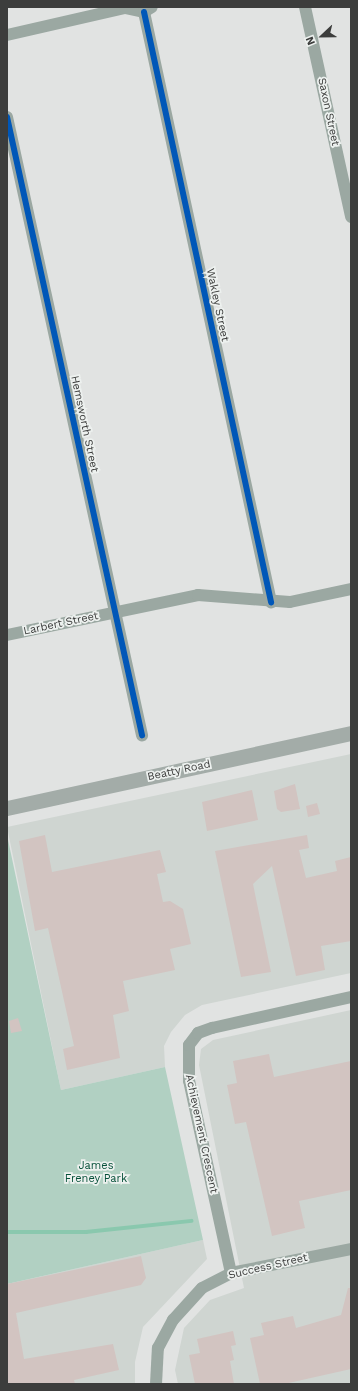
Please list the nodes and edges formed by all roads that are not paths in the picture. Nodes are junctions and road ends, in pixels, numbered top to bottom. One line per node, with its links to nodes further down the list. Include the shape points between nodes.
1 (305, 7): 6 (street, Saxon Street)
2 (148, 10): 3 (street, via 125,8); 8 (street, Wakley Street)
3 (82, 12): 4 (street)
4 (7, 35)
5 (7, 117): 9 (street, Hemsworth Street)
6 (351, 217)
7 (351, 589): 8 (street, Larbert Street, via 290,602)
8 (270, 602): 9 (street, Larbert Street, via 198,595)
9 (115, 613): 10 (street, Larbert Street); 12 (street, Hemsworth Street)
10 (7, 635)
11 (351, 733): 13 (main road, Beatty Road)
12 (142, 735)
13 (7, 808)
14 (351, 997): 16 (street, Achievement Crescent, via 212,1028 198,1033 189,1045 189,1081)
15 (351, 1249): 16 (street, Success Street)
16 (231, 1273): 17 (street, Success Street, via 202,1288 173,1320 158,1348)
17 (156, 1384)

